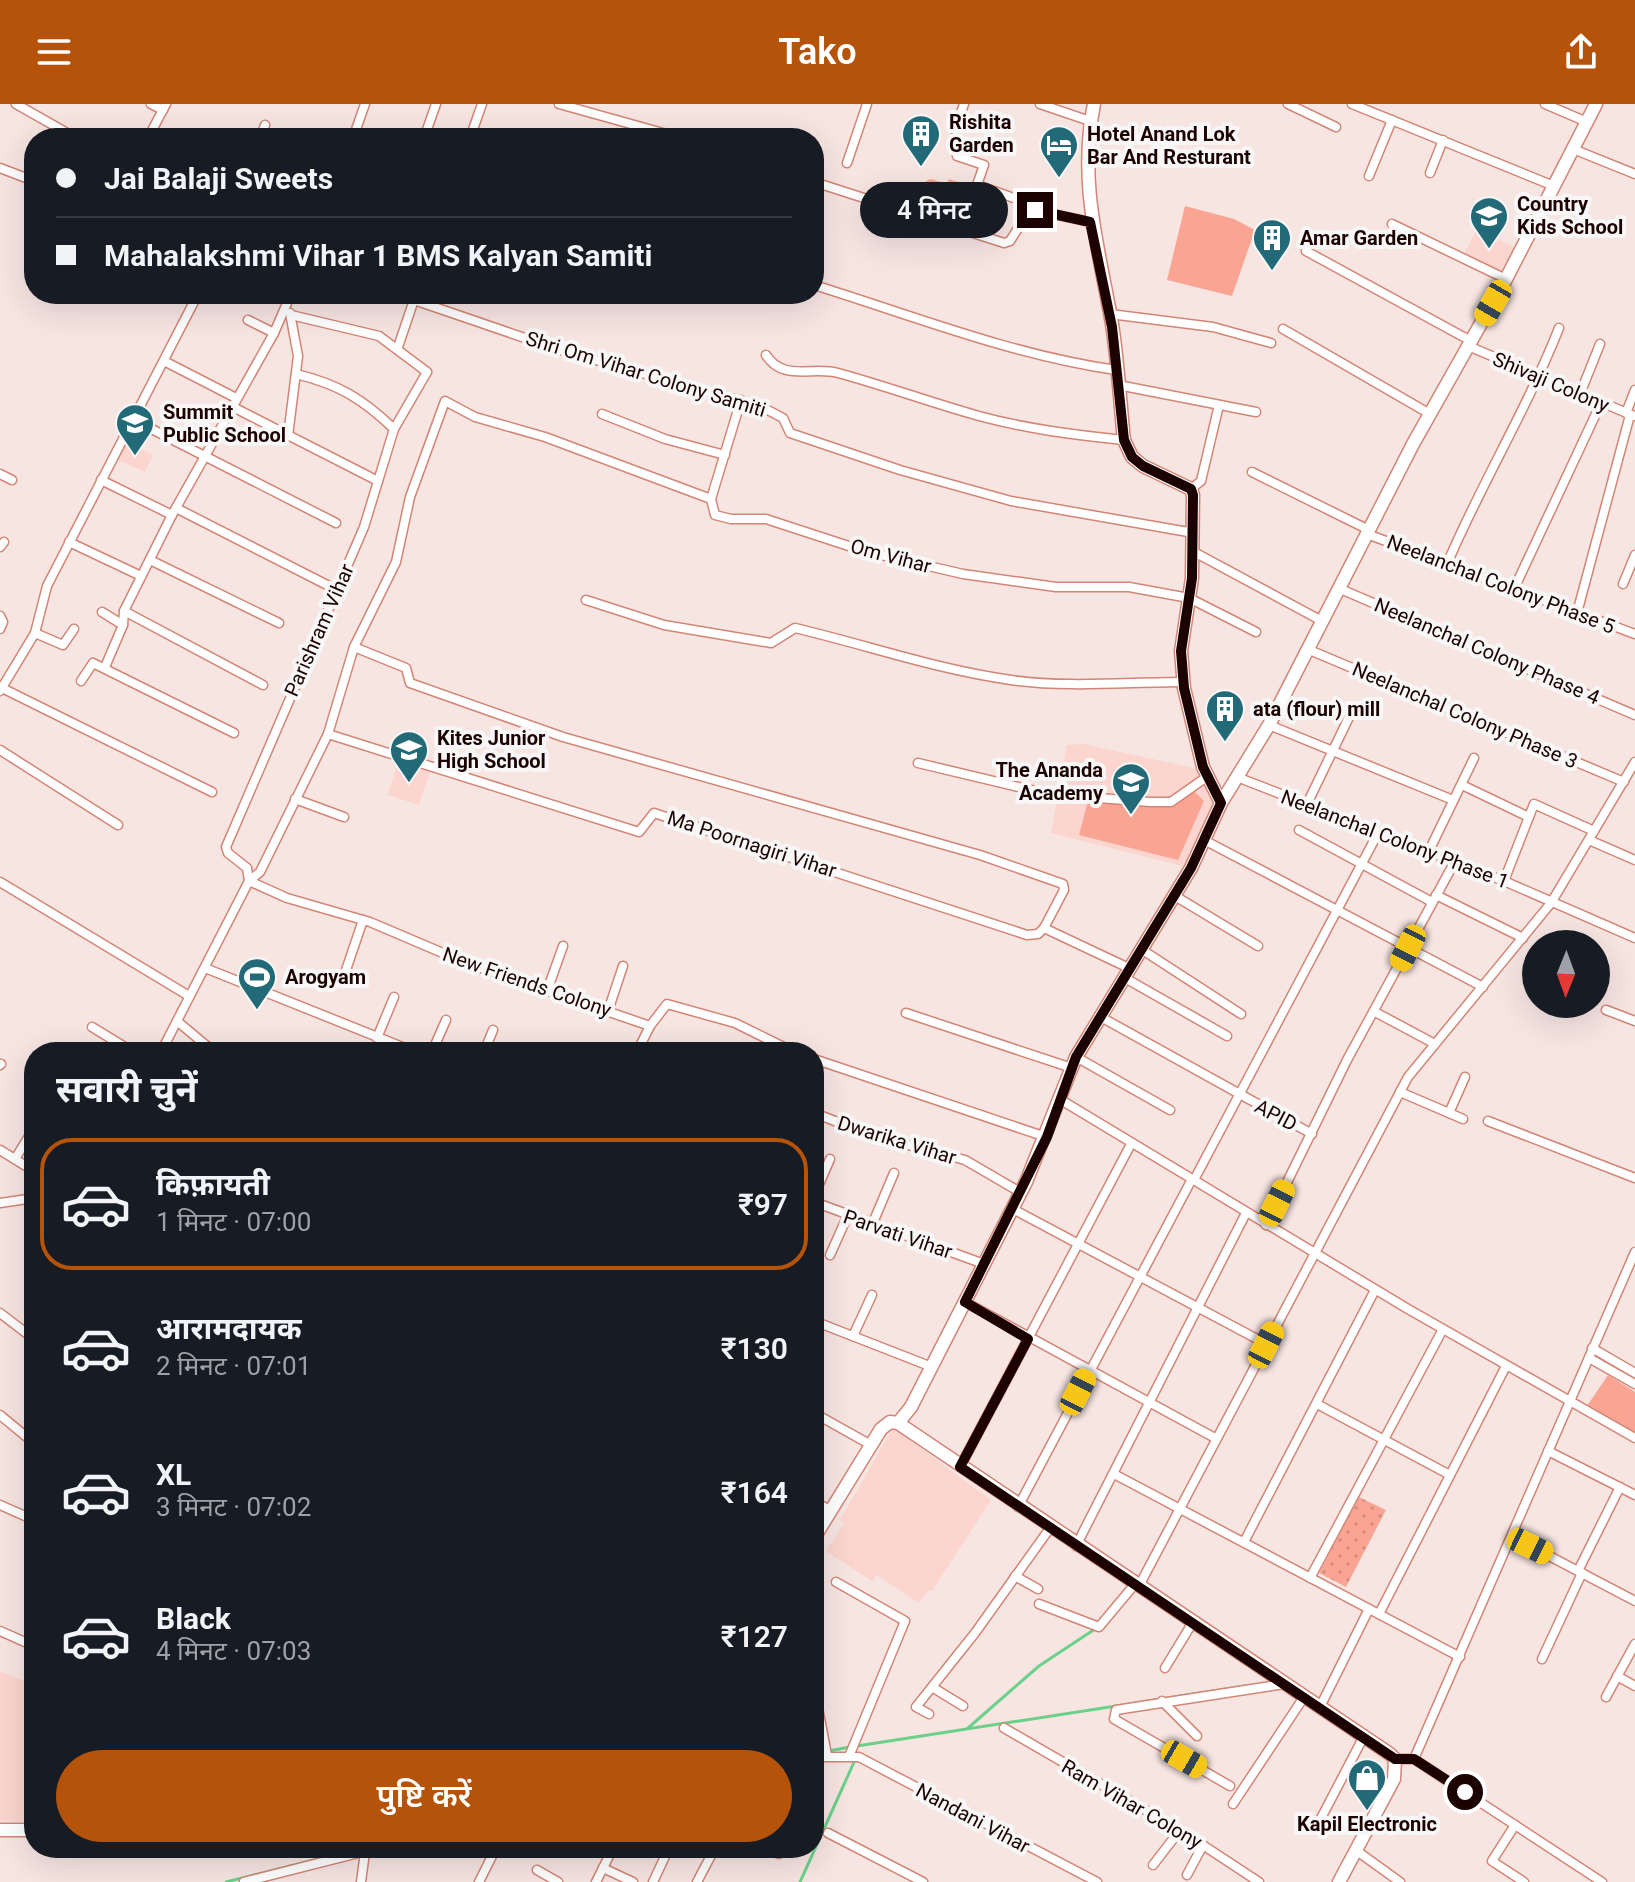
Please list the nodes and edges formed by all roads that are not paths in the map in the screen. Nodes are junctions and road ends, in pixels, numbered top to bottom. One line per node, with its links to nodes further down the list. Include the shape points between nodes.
1 (16, 104): 21 (street)
2 (151, 104): 15 (street)
3 (365, 104): 24 (street)
4 (436, 104): 25 (street)
5 (482, 104): 26 (street)
6 (559, 104): 27 (street)
7 (867, 104): 32 (street)
8 (964, 104): 28 (street)
9 (1040, 104): 17 (street)
10 (1094, 104): 17 (street)
11 (1288, 104): 20 (street)
12 (1352, 104): 16 (street)
13 (1545, 104): 18 (street)
14 (1596, 104): 18 (street)
15 (164, 107): 22 (street)
16 (1392, 120): 29 (street); 36 (street)
17 (1090, 121): 41 (street)
18 (1587, 122): 30 (street)
19 (265, 125): 23 (street)
20 (1336, 127)
21 (58, 128)
22 (153, 128)
23 (264, 128)
24 (357, 128)
25 (428, 128)
26 (474, 128)
27 (637, 128)
28 (955, 130)
29 (1443, 140): 34 (street); 39 (street)
30 (1573, 149): 35 (street); 39 (street)
31 (957, 156): 40 (street, via 984,165 977,185 1025,202)
32 (847, 163)
33 (0, 168): 37 (street)
34 (1430, 173)
35 (1635, 174)
36 (1369, 176)
37 (24, 177)
38 (824, 185): 40 (street, via 1004,243 1023,226)
39 (1554, 186): 44 (street)
40 (1029, 211): 41 (street)
41 (1090, 222): 51 (street)
42 (1392, 224): 44 (street)
43 (1306, 251): 57 (street, Shivaji Colony)
44 (1506, 279): 57 (street)
45 (824, 288): 62 (street, via 1061,362)
46 (193, 304): 61 (street)
47 (290, 304): 50 (street)
48 (413, 304): 59 (street)
49 (434, 304): 68 (street, Shri Om Vihar Colony Samiti, via 557,349)
50 (289, 312): 55 (street); 59 (street, via 368,332); 63 (street)
51 (1110, 314): 56 (street, via 1213,327); 62 (street)
52 (248, 320): 55 (street)
53 (1559, 328): 64 (street)
54 (1283, 329): 74 (street)
55 (274, 333): 69 (street)
56 (1271, 343)
57 (1469, 344): 64 (street, Shivaji Colony); 74 (street)
58 (1600, 344): 67 (street)
59 (398, 347): 77 (street, Parishram Vihar, via 427,372)
60 (766, 355): 79 (street, via 789,372 824,369 978,416)
61 (164, 361): 69 (street); 76 (street)
62 (1116, 370): 65 (street)
63 (296, 374): 77 (street, via 341,387); 78 (street)
64 (1539, 377): 67 (street, Shivaji Colony); 97 (street)
65 (1118, 385): 71 (street); 79 (street)
66 (1635, 390): 75 (street)
67 (1580, 394): 70 (street, Shivaji Colony)
68 (741, 400): 80 (street); 92 (street, Shri Om Vihar Colony Samiti, via 783,418 790,433 900,470 1046,509)
69 (234, 402): 78 (street); 81 (street)
70 (1601, 403): 75 (street, Shivaji Colony); 102 (street)
71 (1219, 405): 72 (street); 87 (street, via 1201,481)
72 (1256, 412)
73 (602, 414): 80 (street)
74 (1430, 414): 91 (street)
75 (1630, 415): 107 (street)
76 (132, 419): 81 (street); 85 (street)
77 (394, 429): 86 (street, Parishram Vihar)
78 (288, 436): 86 (street)
79 (1124, 440): 87 (street, via 1143,466)
80 (725, 455): 88 (street)
81 (204, 456): 89 (street); 90 (street)
82 (1252, 472): 91 (street, Neelanchal Colony Phase 5)
83 (0, 474): 84 (street)
84 (12, 480)
85 (101, 480): 89 (street); 93 (street)
86 (378, 481): 101 (street, Parishram Vihar, via 364,527)
87 (1191, 489): 92 (street)
88 (711, 499): 103 (street, Om Vihar, via 712,510 721,517 766,519 905,562 1025,584 1118,586); 117 (street, via 545,437 475,417 445,401 410,497 396,562)
89 (174, 511): 96 (street); 101 (street)
90 (336, 523)
91 (1368, 532): 97 (street, Neelanchal Colony Phase 5); 100 (street)
92 (1194, 533): 94 (street)
93 (69, 542): 98 (street); 115 (street, via 47,586)
94 (1194, 552): 103 (street); 109 (street)
95 (1635, 555): 99 (street)
96 (150, 560): 98 (street); 110 (street)
97 (1447, 564): 102 (street, Neelanchal Colony Phase 5)
98 (141, 576): 105 (street)
99 (1623, 584)
100 (1338, 588): 109 (street); 125 (street, Neelanchal Colony Phase 4)
101 (335, 589): 155 (street, Parishram Vihar, via 226,847 247,868)
102 (1514, 589): 107 (street, Neelanchal Colony Phase 5)
103 (1189, 598): 114 (street); 121 (street, via 1181,651)
104 (586, 600): 121 (street, via 664,625 771,643 795,628 1011,680)
105 (124, 611): 111 (street); 122 (street)
106 (102, 612): 111 (street)
107 (1577, 613): 116 (street, Neelanchal Colony Phase 5)
108 (0, 616): 112 (street)
109 (1322, 621): 118 (street)
110 (279, 623)
111 (123, 625): 119 (street)
112 (0, 629)
113 (74, 629): 115 (street, via 63,645)
114 (1256, 632)
115 (35, 633): 123 (street)
116 (1635, 634)
117 (354, 647): 128 (street); 163 (street, via 406,668 410,683 563,737 980,855 1063,884)
118 (1307, 649): 126 (street); 136 (street, Neelanchal Colony Phase 3)
119 (105, 667): 120 (street, via 93,663); 127 (street)
120 (81, 681)
121 (1184, 682): 134 (street)
122 (263, 685)
123 (1, 690): 138 (street)
124 (1353, 709): 130 (street)
125 (1635, 715)
126 (1269, 725): 130 (street); 135 (street)
127 (234, 733)
128 (328, 734): 139 (street); 163 (street, Ma Poornagiri Vihar, via 639,832 654,813 1027,935)
129 (0, 750): 145 (street)
130 (1333, 750): 140 (street); 142 (street)
131 (1474, 758): 137 (street)
132 (1635, 762): 136 (street)
133 (918, 763): 134 (street, via 1048,794 1150,802 1171,802)
134 (1208, 776): 141 (street)
135 (1237, 777): 141 (street); 142 (street, Neelanchal Colony Phase 1)
136 (1629, 780): 147 (street)
137 (1462, 785): 140 (street); 144 (street)
138 (212, 792)
139 (295, 799): 143 (street); 155 (street, via 260,872)
140 (1453, 800): 151 (street)
141 (1221, 803): 149 (street)
142 (1307, 804): 148 (street, Neelanchal Colony Phase 1)
143 (344, 817)
144 (1529, 817): 147 (street, via 1534,804); 156 (street)
145 (118, 825)
146 (1299, 830): 153 (street)
147 (1594, 831): 150 (street)
148 (1378, 833): 151 (street, Neelanchal Colony Phase 1); 153 (street)
149 (1204, 840): 158 (street); 161 (street)
150 (1589, 840): 152 (street); 160 (street)
151 (1428, 853): 154 (street, Neelanchal Colony Phase 1)
152 (1635, 860)
153 (1362, 863): 159 (street); 161 (street)
154 (1454, 863): 156 (street, Neelanchal Colony Phase 1); 159 (street)
155 (249, 881): 162 (street, New Friends Colony); 173 (street)
156 (1504, 881): 160 (street, Neelanchal Colony Phase 1)
157 (0, 882): 178 (street)
158 (1175, 896): 169 (street); 171 (street)
159 (1434, 899): 165 (street); 170 (street)
160 (1551, 903): 164 (street); 166 (street, Neelanchal Colony Phase 1)
161 (1337, 911): 170 (street); 207 (street)
162 (363, 920): 174 (street); 177 (street, New Friends Colony)
163 (1044, 928): 175 (street, Ma Poornagiri Vihar)
164 (1529, 930)
165 (1522, 938)
166 (1635, 938)
167 (1522, 939): 176 (street)
168 (563, 946): 177 (street)
169 (1258, 946)
170 (1408, 948): 176 (street); 181 (street)
171 (1144, 951): 175 (street); 184 (street)
172 (623, 966): 180 (street)
173 (205, 968): 178 (street); 193 (street)
174 (346, 970)
175 (1128, 974): 185 (street); 192 (street, Ma Poornagiri Vihar)
176 (1483, 987): 202 (street)
177 (547, 991): 180 (street, New Friends Colony)
178 (189, 996): 187 (street)
179 (394, 997): 193 (street)
180 (608, 1011): 189 (street, New Friends Colony)
181 (1375, 1012): 202 (street); 214 (street)
182 (1610, 1012): 188 (street)
183 (906, 1013): 204 (street)
184 (1241, 1014)
185 (1098, 1016): 204 (street); 207 (street, APID)
186 (446, 1020): 198 (street)
187 (177, 1021): 195 (street); 196 (street)
188 (1635, 1021)
189 (650, 1026): 200 (street); 201 (street, via 667,1004 735,1023)
190 (92, 1027): 194 (street)
191 (493, 1030): 199 (street)
192 (1227, 1036)
193 (377, 1038): 197 (street)
194 (117, 1042)
195 (166, 1042)
196 (202, 1042)
197 (388, 1042)
198 (436, 1042)
199 (488, 1042)
200 (642, 1042)
201 (774, 1042)
202 (1435, 1044): 206 (street)
203 (824, 1062): 215 (street)
204 (1074, 1062): 208 (street); 209 (street)
205 (1465, 1077): 210 (street)
206 (1400, 1092): 210 (street); 237 (street)
207 (1240, 1096): 214 (street, APID); 225 (street)
208 (1061, 1100): 215 (street); 217 (street)
209 (1170, 1110)
210 (1449, 1113): 212 (street)
211 (824, 1117): 226 (street, Dwarika Vihar, via 965,1160)
212 (1463, 1119)
213 (1488, 1121): 224 (street)
214 (1312, 1134): 234 (street)
215 (1047, 1137): 226 (street)
216 (24, 1144): 219 (street)
217 (1131, 1144): 225 (street); 235 (street)
218 (0, 1150): 219 (street)
219 (15, 1159): 221 (street)
220 (830, 1159): 223 (street)
221 (24, 1165)
222 (894, 1173): 233 (street)
223 (824, 1174)
224 (1635, 1178)
225 (1193, 1180): 231 (street); 240 (street)
226 (1020, 1192): 230 (street)
227 (24, 1199): 228 (street)
228 (0, 1203)
229 (824, 1204): 232 (street, Parvati Vihar)
230 (1011, 1208): 235 (street); 239 (street)
231 (1246, 1213): 234 (street); 244 (street)
232 (847, 1217): 233 (street, Parvati Vihar); 238 (street)
233 (872, 1225): 239 (street, Parvati Vihar)
234 (1266, 1225): 237 (street)
235 (1079, 1244): 240 (street); 250 (street)
236 (1635, 1252): 252 (street)
237 (1313, 1253): 241 (street); 265 (street)
238 (830, 1255)
239 (984, 1264): 243 (street)
240 (1139, 1275): 244 (street); 255 (street)
241 (1375, 1290): 247 (street); 260 (street)
242 (872, 1295): 249 (street)
243 (965, 1302): 250 (street); 254 (street)
244 (1198, 1308): 251 (street); 259 (street)
245 (0, 1313): 248 (street)
246 (824, 1325): 249 (street)
247 (1443, 1329): 253 (street); 267 (street)
248 (24, 1331)
249 (853, 1336): 254 (street)
250 (1028, 1339): 255 (street); 270 (street)
251 (1259, 1340)
252 (1590, 1353): 256 (street); 257 (street); 258 (street)
253 (1506, 1366): 258 (street); 272 (street)
254 (932, 1367): 263 (street)
255 (1088, 1371): 259 (street); 277 (street)
256 (1635, 1373)
257 (1635, 1384)
258 (1570, 1401): 266 (street); 269 (street)
259 (1149, 1403): 265 (street); 271 (street)
260 (1317, 1404): 267 (street); 284 (street)
261 (0, 1415): 264 (street)
262 (824, 1419): 268 (street)
263 (898, 1423): 268 (street, via 881,1429); 270 (street)
264 (24, 1435)
265 (1215, 1438): 278 (street)
266 (1635, 1438)
267 (1383, 1439): 272 (street); 288 (street)
268 (871, 1445): 279 (street)
269 (1548, 1451): 273 (street); 283 (street)
270 (960, 1467): 277 (street)
271 (1114, 1474): 278 (street); 285 (street)
272 (1450, 1475): 295 (street)
273 (1620, 1487): 274 (street); 286 (street)
274 (1635, 1495)
275 (0, 1505): 280 (street)
276 (824, 1507): 279 (street)
277 (1018, 1507): 282 (street)
278 (1179, 1507): 284 (street); 290 (street)
279 (831, 1510): 281 (street)
280 (24, 1516)
281 (824, 1522)
282 (1050, 1528): 285 (street); 287 (street)
283 (1513, 1537): 286 (street); 300 (street)
284 (1244, 1542): 288 (street)
285 (1076, 1546): 290 (street)
286 (1580, 1572): 292 (street); 301 (street)
287 (1015, 1576): 291 (street); 306 (street)
288 (1310, 1578): 294 (street)
289 (836, 1582): 317 (street, via 905,1621)
290 (1137, 1585): 293 (street, via 1099,1627); 296 (street)
291 (1038, 1589)
292 (1635, 1601)
293 (1039, 1604)
294 (1369, 1609): 295 (street); 311 (street)
295 (1379, 1614): 300 (street)
296 (1193, 1622): 302 (street); 304 (street)
297 (0, 1631): 298 (street)
298 (24, 1642)
299 (1635, 1644): 303 (street)
300 (1460, 1657): 321 (street)
301 (1542, 1659)
302 (1165, 1668)
303 (1617, 1676): 305 (street); 308 (street)
304 (1284, 1684): 307 (street); 309 (street)
305 (1635, 1686)
306 (932, 1687): 310 (street); 312 (street, via 916,1707)
307 (1304, 1697): 311 (street); 323 (street)
308 (1606, 1697)
309 (1162, 1701): 314 (street); 322 (street, via 1116,1710 1114,1719)
310 (963, 1706)
311 (1320, 1707): 315 (street)
312 (929, 1714)
313 (1004, 1728): 328 (street, Ram Vihar Colony)
314 (1197, 1736)
315 (1364, 1736): 320 (street); 324 (street)
316 (824, 1737): 318 (street)
317 (852, 1749): 318 (street); 353 (street, Nandani Vihar)
318 (827, 1752): 319 (street)
319 (824, 1753)
320 (1395, 1759): 321 (street); 331 (street, via 1394,1779)
321 (1414, 1759): 325 (street)
322 (1230, 1786)
323 (1233, 1804)
324 (1318, 1824)
325 (1515, 1825): 357 (street, via 1492,1861); 358 (street)
326 (0, 1830): 327 (street)
327 (24, 1830)
328 (1180, 1830): 330 (street, Ram Vihar Colony); 338 (street)
329 (828, 1833): 352 (street)
330 (1203, 1845): 342 (street); 354 (street, Ram Vihar Colony)
331 (1357, 1851): 355 (street); 356 (street)
332 (339, 1858): 340 (street)
333 (364, 1858): 345 (street)
334 (491, 1858): 346 (street)
335 (608, 1858): 339 (street)
336 (664, 1858): 350 (street)
337 (710, 1858): 351 (street)
338 (1153, 1865)
339 (603, 1868): 348 (street); 349 (street)
340 (291, 1869): 343 (street); 344 (street)
341 (537, 1870): 347 (street)
342 (1187, 1875)
343 (244, 1882)
344 (290, 1882)
345 (361, 1882)
346 (479, 1882)
347 (558, 1882)
348 (596, 1882)
349 (633, 1882)
350 (653, 1882)
351 (697, 1882)
352 (923, 1882)
353 (1097, 1882)
354 (1259, 1882)
355 (1339, 1882)
356 (1400, 1882)
357 (1524, 1882)
358 (1602, 1882)

